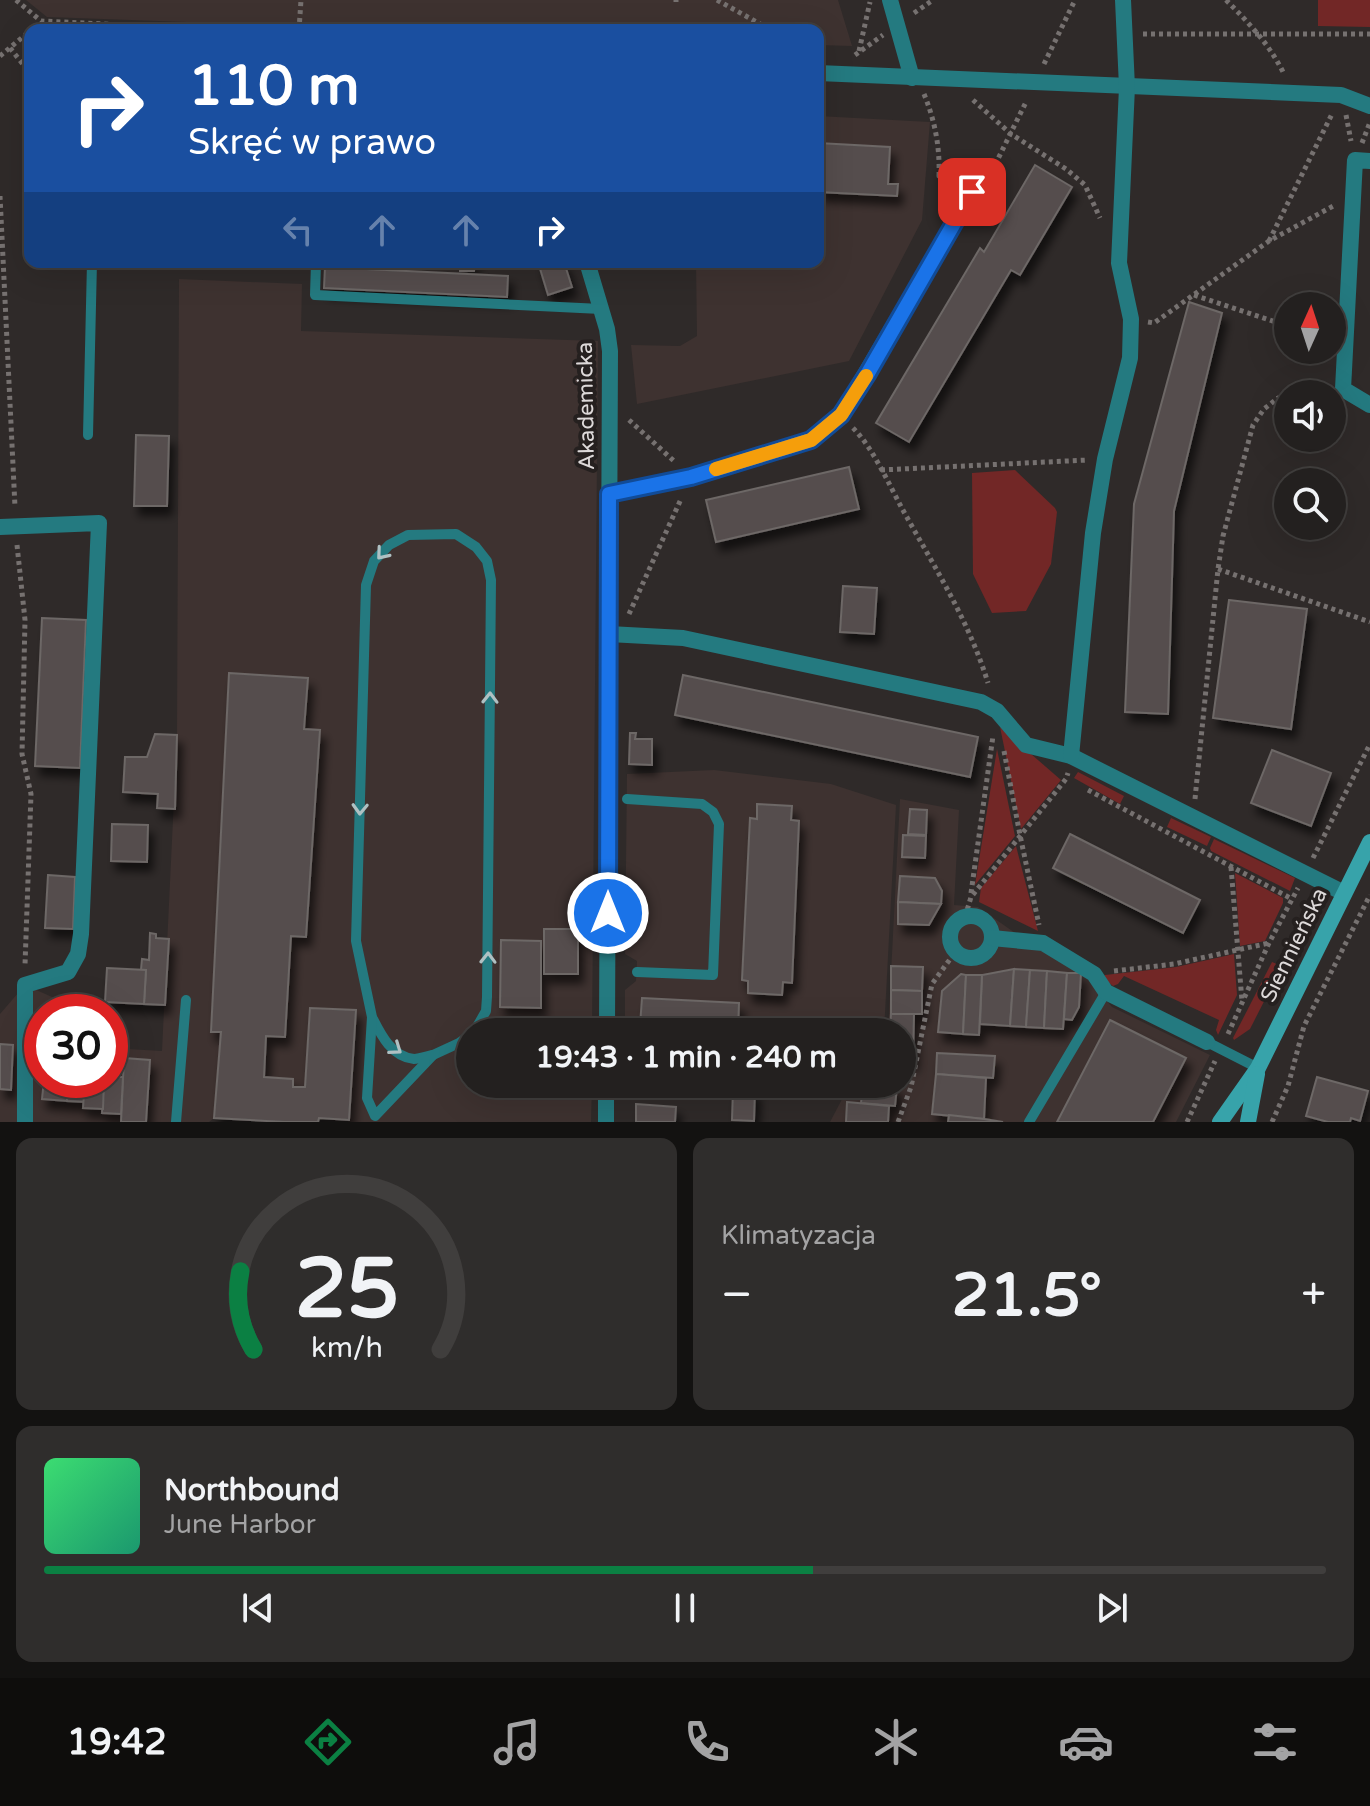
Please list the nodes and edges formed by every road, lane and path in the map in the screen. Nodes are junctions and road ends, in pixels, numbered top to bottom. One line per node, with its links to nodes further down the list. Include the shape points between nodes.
1 (16, 0): 8 (path)
2 (301, 0): 11 (path)
3 (717, 0): 12 (path)
4 (870, 0): 18 (path)
5 (890, 0): 22 (street)
6 (1123, 0): 14 (street)
7 (1226, 0): 13 (path)
8 (41, 21): 9 (path); 10 (path)
9 (37, 24)
10 (104, 24)
11 (299, 24)
12 (760, 24)
13 (1258, 33): 14 (path); 15 (path); 25 (path)
14 (1125, 34): 24 (street)
15 (1370, 34)
16 (24, 35): 17 (path)
17 (10, 48): 19 (path); 20 (path)
18 (859, 52)
19 (0, 56)
20 (24, 66)
21 (824, 73): 22 (street)
22 (912, 78): 23 (street); 30 (path, via 934,120 939,176)
23 (950, 80): 24 (street); 33 (path, via 1011,134 1085,185)
24 (1127, 87): 25 (street); 40 (street, via 1119,263)
25 (1293, 93): 26 (street)
26 (1341, 95): 27 (street); 29 (path); 34 (path)
27 (1370, 106)
28 (1370, 121): 29 (path)
29 (1363, 160): 31 (street)
30 (972, 192): 47 (street)
31 (1353, 195): 34 (path); 42 (street)
32 (0, 196): 53 (path)
33 (1102, 224)
34 (1269, 241): 38 (path)
35 (92, 268): 48 (lane)
36 (316, 268): 39 (lane, via 315,295)
37 (589, 268): 39 (street, Akademicka)
38 (1193, 294): 40 (path, via 1154,323); 41 (path)
39 (601, 309): 52 (street, Akademicka, via 610,351)
40 (1131, 319): 49 (street, via 1130,358)
41 (1274, 321)
42 (1343, 380)
43 (1346, 391): 45 (street)
44 (1274, 401): 54 (path, via 1253,425)
45 (1370, 405)
46 (623, 415): 51 (path)
47 (841, 415): 50 (path); 51 (street, via 811,440)
48 (88, 435)
49 (1105, 459): 50 (path); 60 (street)
50 (881, 470): 57 (path, via 967,625)
51 (691, 477): 52 (street); 56 (path)
52 (609, 494): 56 (street, Akademicka)
53 (8, 527): 82 (path, via 25,620 22,754 31,794); 82 (street, via 99,523 78,954 68,972)
54 (1218, 569): 55 (path); 65 (path)
55 (1370, 622)
56 (615, 634): 58 (street, via 683,638 981,702); 88 (street, Akademicka)
57 (985, 672)
58 (997, 711): 60 (street, via 1026,745); 66 (path); 72 (path)
59 (1370, 744): 69 (path)
60 (1071, 756): 62 (path); 65 (street)
61 (1056, 770): 62 (path)
62 (1066, 779): 66 (path)
63 (1080, 786): 68 (path)
64 (627, 799): 80 (lane, via 702,804 719,824 713,975)
65 (1194, 816): 69 (street)
66 (1020, 835): 72 (path); 76 (path)
67 (1370, 842): 70 (main road, Siennieńska)
68 (1231, 866): 73 (path); 78 (path)
69 (1305, 874): 70 (street); 73 (path)
70 (1344, 893): 92 (main road, Siennieńska)
71 (1370, 895): 102 (path, via 1304,1026)
72 (971, 897): 74 (path)
73 (1292, 899): 77 (path)
74 (965, 917): 75 (street, via 981,918); 79 (street, via 952,928)
75 (992, 938): 76 (street); 79 (street, via 978,957)
76 (1043, 943): 81 (street)
77 (1269, 943): 78 (path); 85 (path)
78 (1237, 950): 81 (path); 85 (path)
79 (956, 951): 97 (path, via 932,984 911,1087)
80 (637, 972)
81 (1094, 974): 83 (street)
82 (25, 985): 94 (street)
83 (1106, 992): 90 (street); 98 (lane)
84 (186, 1000): 95 (lane)
85 (1242, 1002): 90 (path)
86 (372, 1017): 87 (lane, one-way to 86, via 487,997 491,580 487,561 456,534 408,535 389,545 374,561 366,585 356,941); 91 (lane, one-way to 91, via 396,1052 413,1059); 91 (lane, via 367,1098 375,1116)
87 (482, 1018)
88 (607, 1018)
89 (456, 1044): 91 (lane)
90 (1214, 1045): 92 (lane); 99 (path)
91 (433, 1055)
92 (1258, 1068): 100 (main road, Siennieńska); 101 (main road, Siennieńska)
93 (606, 1098): 96 (street)
94 (25, 1122)
95 (176, 1122)
96 (606, 1122)
97 (898, 1122)
98 (1029, 1122)
99 (1187, 1122)
100 (1220, 1122)
101 (1248, 1122)
102 (1272, 1122)

